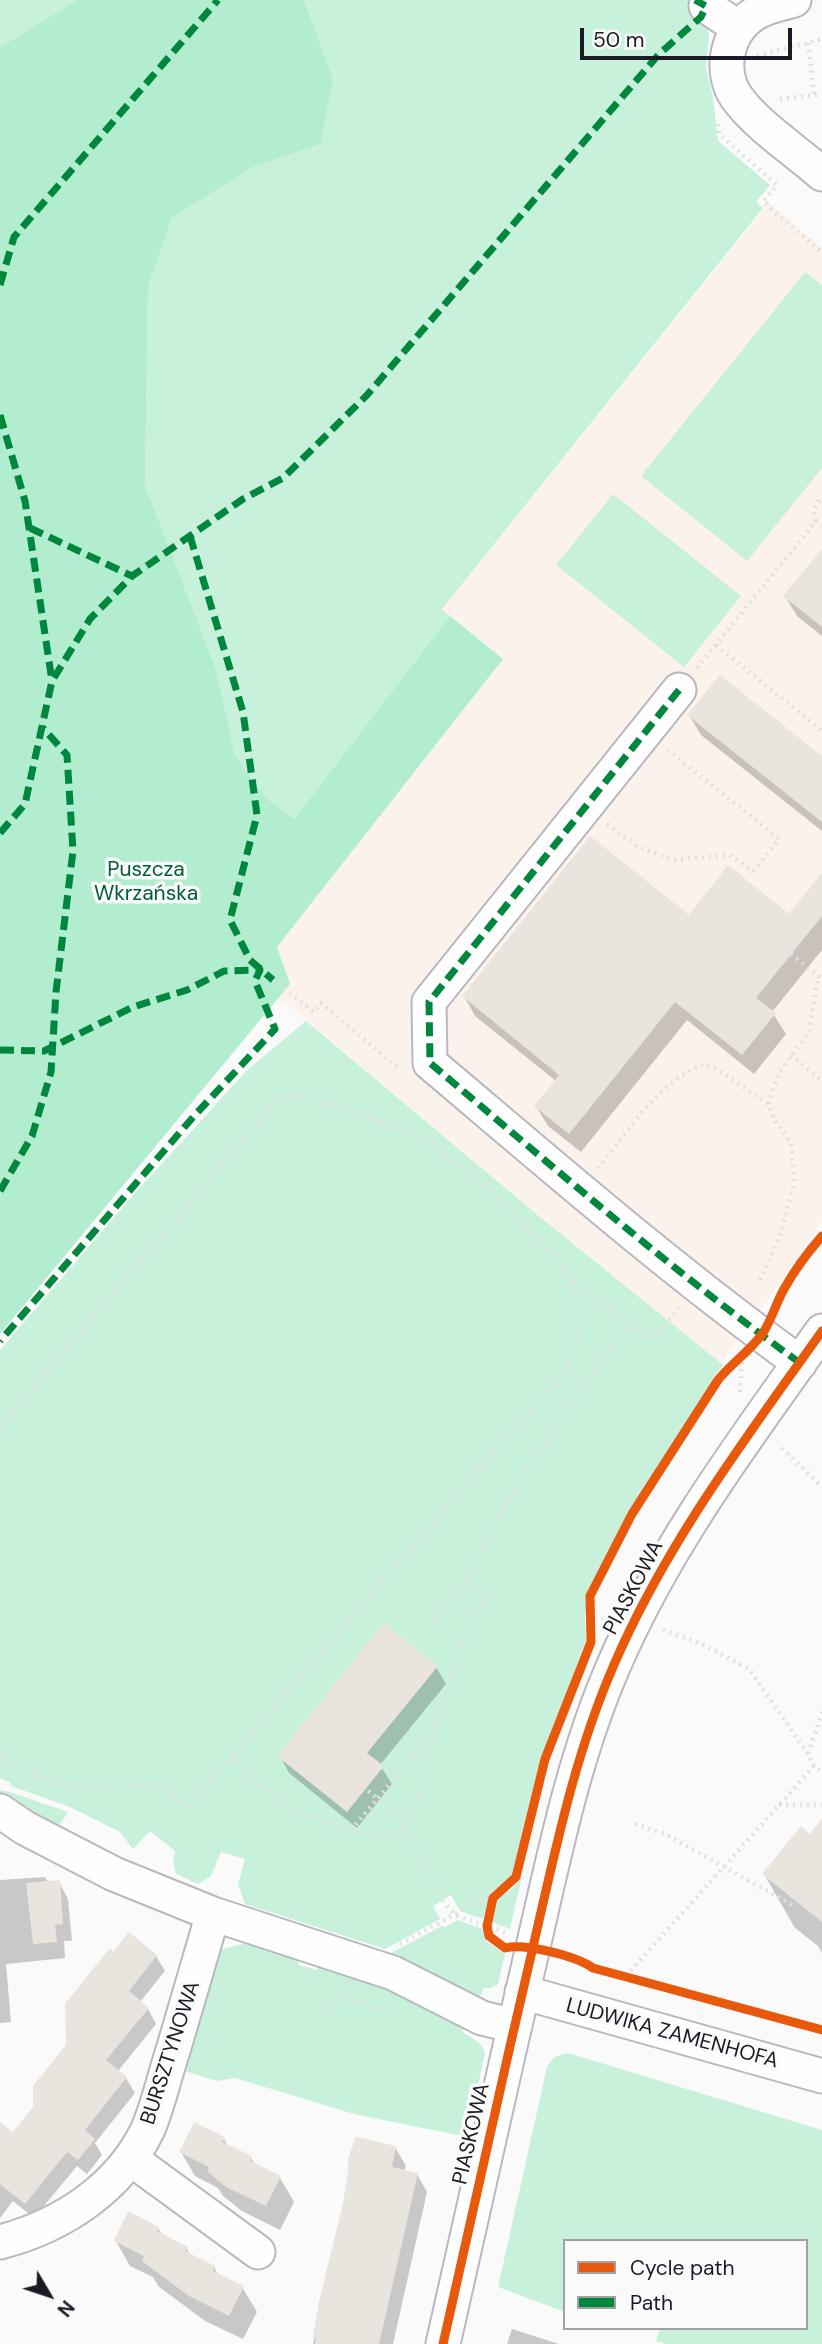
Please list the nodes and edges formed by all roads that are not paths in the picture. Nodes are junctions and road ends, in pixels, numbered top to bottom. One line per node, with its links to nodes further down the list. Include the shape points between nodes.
1 (794, 0): 3 (street, via 758,11)
2 (706, 6): 3 (street)
3 (739, 28): 4 (street, via 727,60 735,95 747,111)
4 (822, 174)
5 (679, 690): 7 (street, via 429,1002 430,1063 697,1285)
6 (822, 1331): 7 (street, PIASKOWA)
7 (800, 1363): 10 (street, PIASKOWA, via 689,1525 613,1667 576,1769)
8 (0, 1811): 9 (street, via 114,1874)
9 (214, 1914): 11 (street, via 311,1957 393,1973 482,2018); 13 (street, BURSZTYNOWA, via 149,2125)
10 (522, 1992): 11 (street, PIASKOWA); 12 (street, LUDWIKA ZAMENHOFA)
11 (514, 2026): 16 (street, PIASKOWA)
12 (822, 2076)
13 (131, 2159): 14 (street, BURSZTYNOWA, via 81,2207 52,2224); 15 (street)
14 (0, 2242)
15 (258, 2252)
16 (443, 2344)

